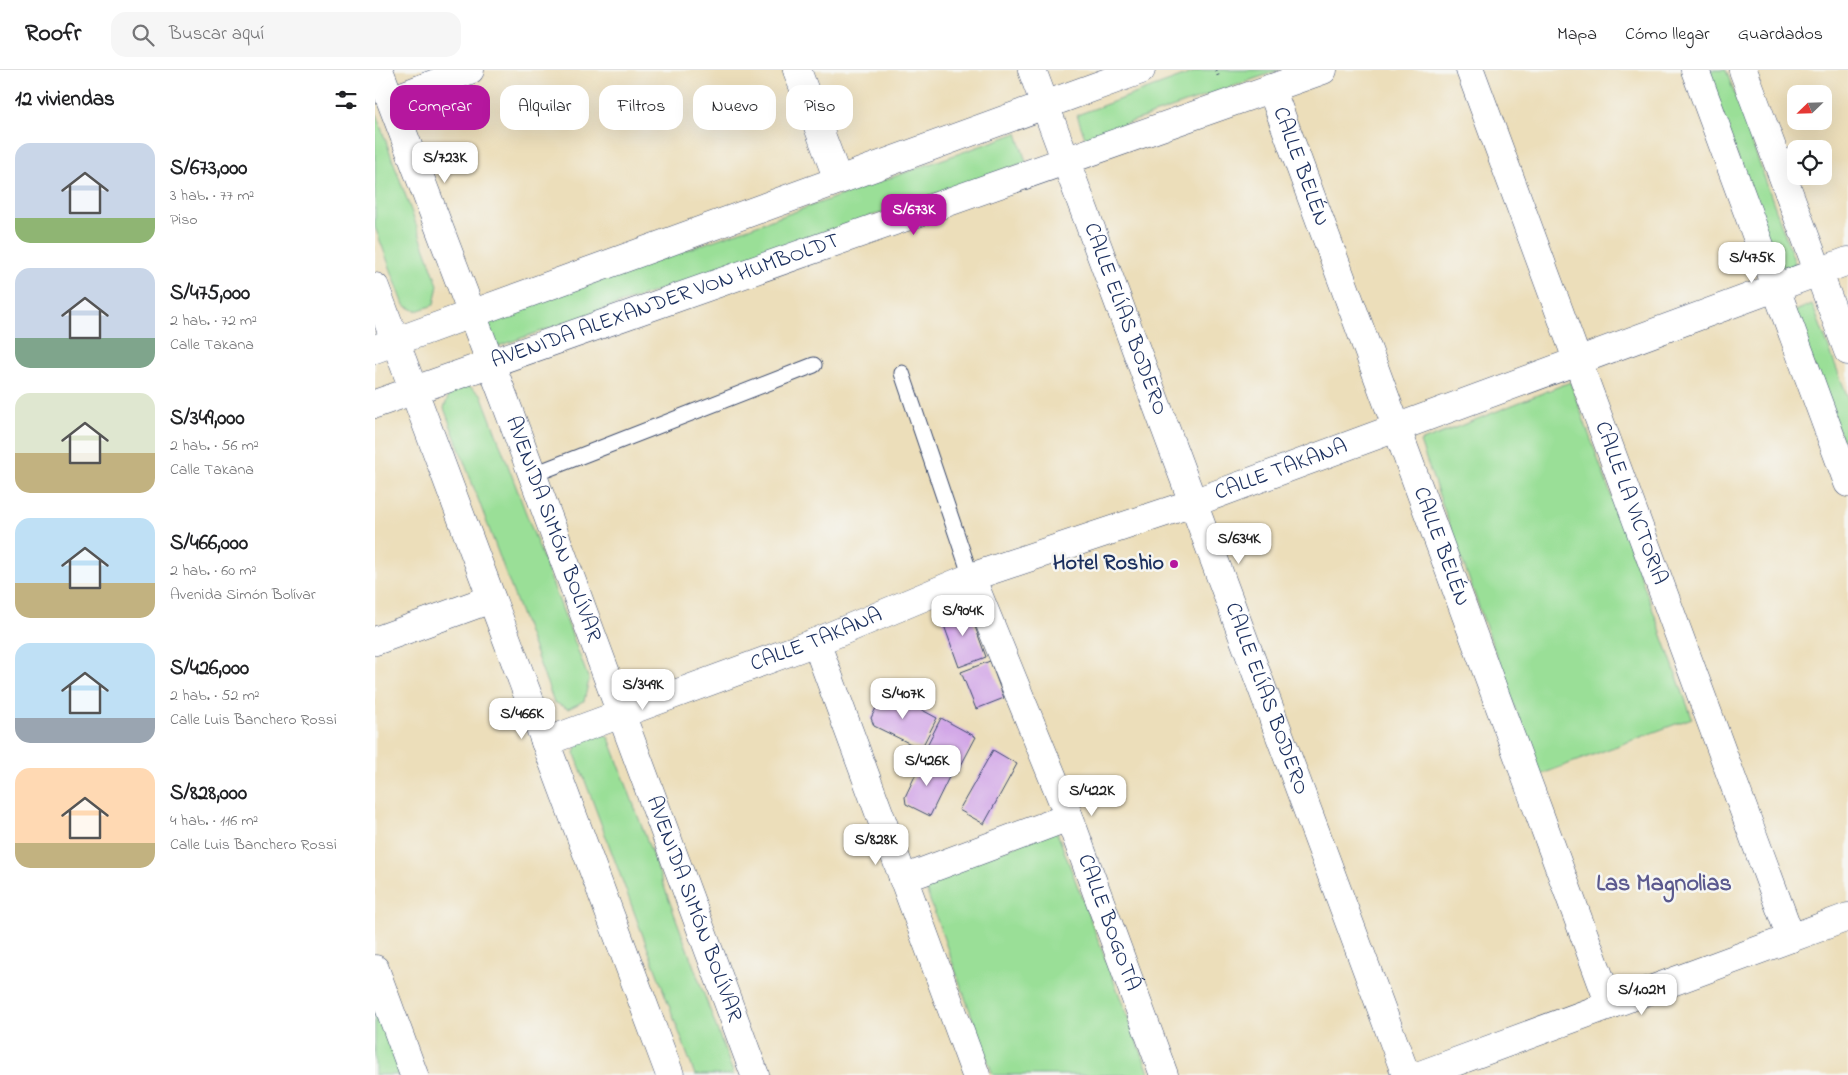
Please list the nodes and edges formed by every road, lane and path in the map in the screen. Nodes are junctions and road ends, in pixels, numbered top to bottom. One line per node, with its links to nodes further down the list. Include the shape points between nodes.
1 (379, 70): 12 (street, AVENIDA SIMÓN BOLÍVAR)
2 (470, 70): 10 (street)
3 (797, 70): 16 (street)
4 (1032, 70): 13 (street, CALLE ELÍAS BODERO)
5 (1141, 70): 13 (street)
6 (1323, 70): 11 (street, AVENIDA ALEXANDER VON HUMBOLDT)
7 (1469, 70): 24 (street, CALLE LA VICTORIA)
8 (1695, 70): 20 (street)
9 (1743, 70): 18 (street)
10 (430, 85)
11 (1271, 88): 15 (street, AVENIDA ALEXANDER VON HUMBOLDT); 30 (street, CALLE BELÉN)
12 (390, 98)
13 (1045, 105): 15 (street, CALLE ELÍAS BODERO); 16 (street)
14 (402, 130): 21 (street, AVENIDA SIMÓN BOLÍVAR)
15 (1065, 161): 25 (street, AVENIDA ALEXANDER VON HUMBOLDT); 33 (street, CALLE ELÍAS BODERO)
16 (838, 180): 21 (street)
17 (1848, 261): 18 (street, CALLE TAKANA)
18 (1818, 272): 20 (street, CALLE TAKANA); 23 (street)
19 (375, 287): 22 (street)
20 (1776, 288): 24 (street, CALLE TAKANA); 32 (street)
21 (472, 314): 22 (street); 25 (street, AVENIDA SIMÓN BOLÍVAR)
22 (385, 345): 28 (street)
23 (1848, 351)
24 (1577, 361): 30 (street, CALLE TAKANA); 43 (street, CALLE LA VICTORIA)
25 (490, 362): 28 (street, AVENIDA ALEXANDER VON HUMBOLDT); 31 (street, AVENIDA SIMÓN BOLÍVAR)
26 (814, 365): 31 (lane)
27 (901, 373): 34 (lane)
28 (413, 390): 29 (street, AVENIDA ALEXANDER VON HUMBOLDT); 35 (street)
29 (375, 404)
30 (1397, 428): 33 (street, CALLE TAKANA); 45 (street, CALLE BELÉN)
31 (532, 475): 38 (street, AVENIDA SIMÓN BOLÍVAR)
32 (1848, 484)
33 (1193, 503): 34 (street, CALLE TAKANA); 51 (street, CALLE ELÍAS BODERO)
34 (971, 578): 37 (street, CALLE TAKANA); 40 (street, CALLE BOGOTÁ)
35 (491, 599): 36 (street); 39 (street)
36 (375, 641)
37 (816, 642): 38 (street, CALLE TAKANA); 41 (street)
38 (621, 714): 39 (street, CALLE TAKANA); 48 (street, AVENIDA SIMÓN BOLÍVAR)
39 (545, 742): 47 (street)
40 (1069, 817): 41 (street); 50 (street, CALLE BOGOTÁ)
41 (903, 879): 49 (street)
42 (1848, 917): 43 (street)
43 (1791, 938): 45 (street)
44 (375, 969): 46 (street)
45 (1610, 1005): 52 (street)
46 (414, 1075)
47 (670, 1075)
48 (755, 1075)
49 (976, 1075)
50 (1164, 1075)
51 (1406, 1075)
52 (1420, 1075)

